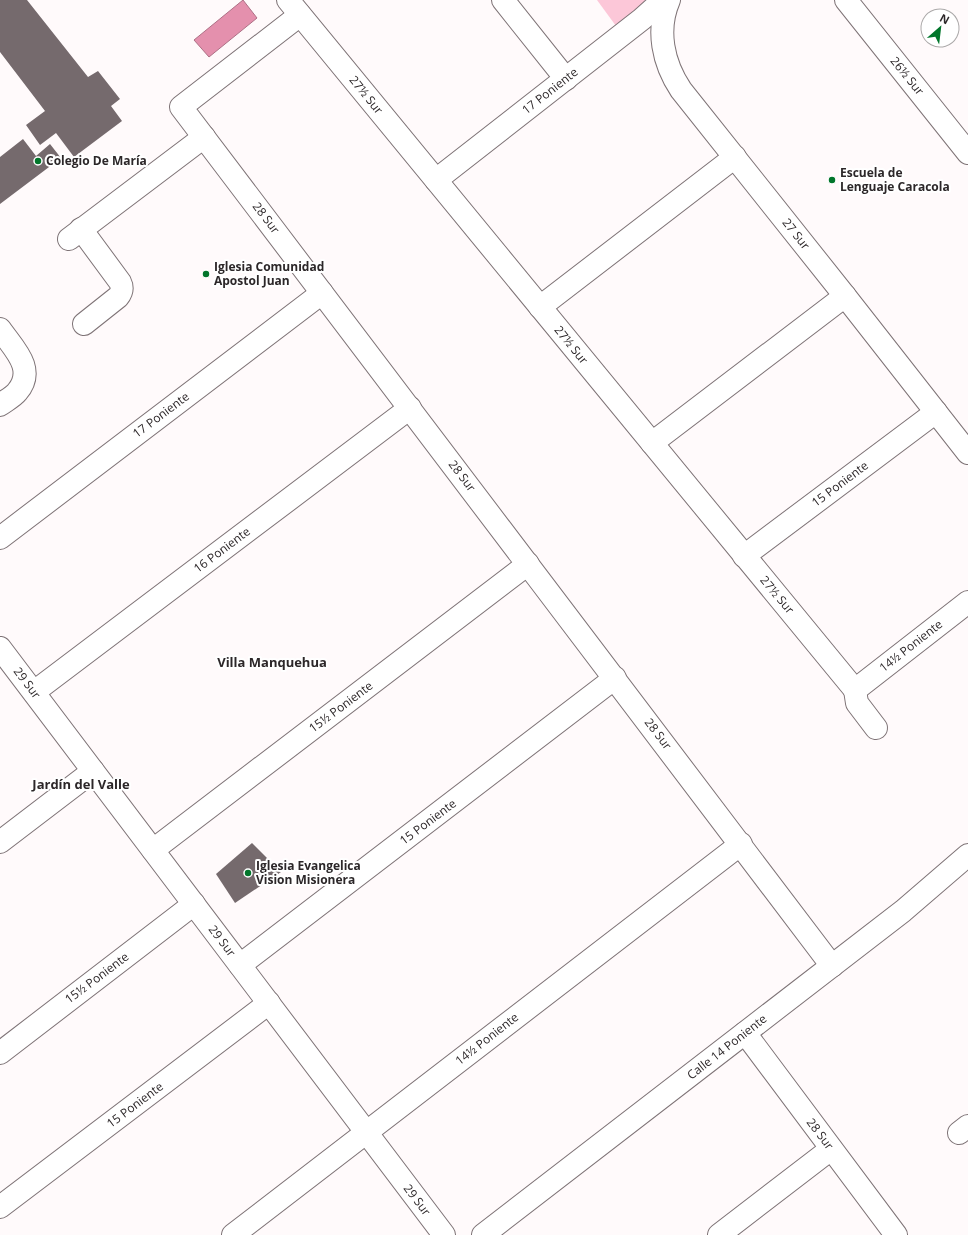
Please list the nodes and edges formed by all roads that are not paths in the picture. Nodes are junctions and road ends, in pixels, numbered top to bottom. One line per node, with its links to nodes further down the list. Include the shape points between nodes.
1 (503, 0): 6 (street)
2 (663, 0): 6 (street, 17 Poniente)
3 (669, 0): 9 (street, 27 Sur, via 664,16 664,53 673,78)
4 (846, 0): 8 (street, 26½ Sur)
5 (294, 8): 7 (street, 28 Sur, via 182,107); 10 (street, 27½ Sur)
6 (566, 79): 10 (street, 17 Poniente)
7 (204, 137): 11 (street, 28 Sur); 14 (street, via 75,234 120,282 122,289 118,297)
8 (968, 153)
9 (735, 157): 12 (street, 27 Sur); 13 (street)
10 (436, 180): 13 (street, 27½ Sur)
11 (322, 293): 17 (street, 28 Sur); 21 (street, 17 Poniente)
12 (845, 296): 18 (street, 27 Sur); 19 (street)
13 (540, 307): 19 (street, 27½ Sur)
14 (84, 324)
15 (0, 329): 16 (street, via 19,356 26,374 17,392)
16 (0, 405)
17 (410, 408): 23 (street, 28 Sur); 28 (street, 16 Poniente)
18 (936, 412): 20 (street, 27 Sur); 22 (street, 15 Poniente)
19 (652, 443): 22 (street, 27½ Sur)
20 (968, 452)
21 (0, 538)
22 (744, 556): 27 (street, 27½ Sur)
23 (528, 564): 26 (street, 28 Sur); 33 (street, 15½ Poniente)
24 (968, 602): 27 (street, 14½ Poniente)
25 (0, 648): 28 (street, 29 Sur)
26 (615, 678): 32 (street, 28 Sur); 36 (street, 15 Poniente)
27 (855, 690): 29 (street, via 857,703)
28 (34, 692): 30 (street, 29 Sur)
29 (876, 728)
30 (93, 771): 31 (street); 33 (street, 29 Sur)
31 (0, 842)
32 (741, 844): 37 (street, 28 Sur); 41 (street, 14½ Poniente)
33 (153, 850): 35 (street, 29 Sur)
34 (968, 855): 37 (street, Calle 14 Poniente, via 915,902)
35 (194, 904): 36 (street, 29 Sur); 40 (street, 15½ Poniente)
36 (240, 965): 38 (street, 29 Sur)
37 (832, 966): 39 (street, Calle 14 Poniente)
38 (269, 1003): 41 (street, 29 Sur); 43 (street, 15 Poniente)
39 (744, 1033): 42 (street, 28 Sur); 46 (street, Calle 14 Poniente)
40 (0, 1052)
41 (366, 1132): 44 (street, 14½ Poniente); 45 (street, 29 Sur)
42 (831, 1149): 47 (street); 48 (street, 28 Sur)
43 (0, 1207)
44 (233, 1235)
45 (444, 1235)
46 (483, 1235)
47 (719, 1235)
48 (896, 1235)

